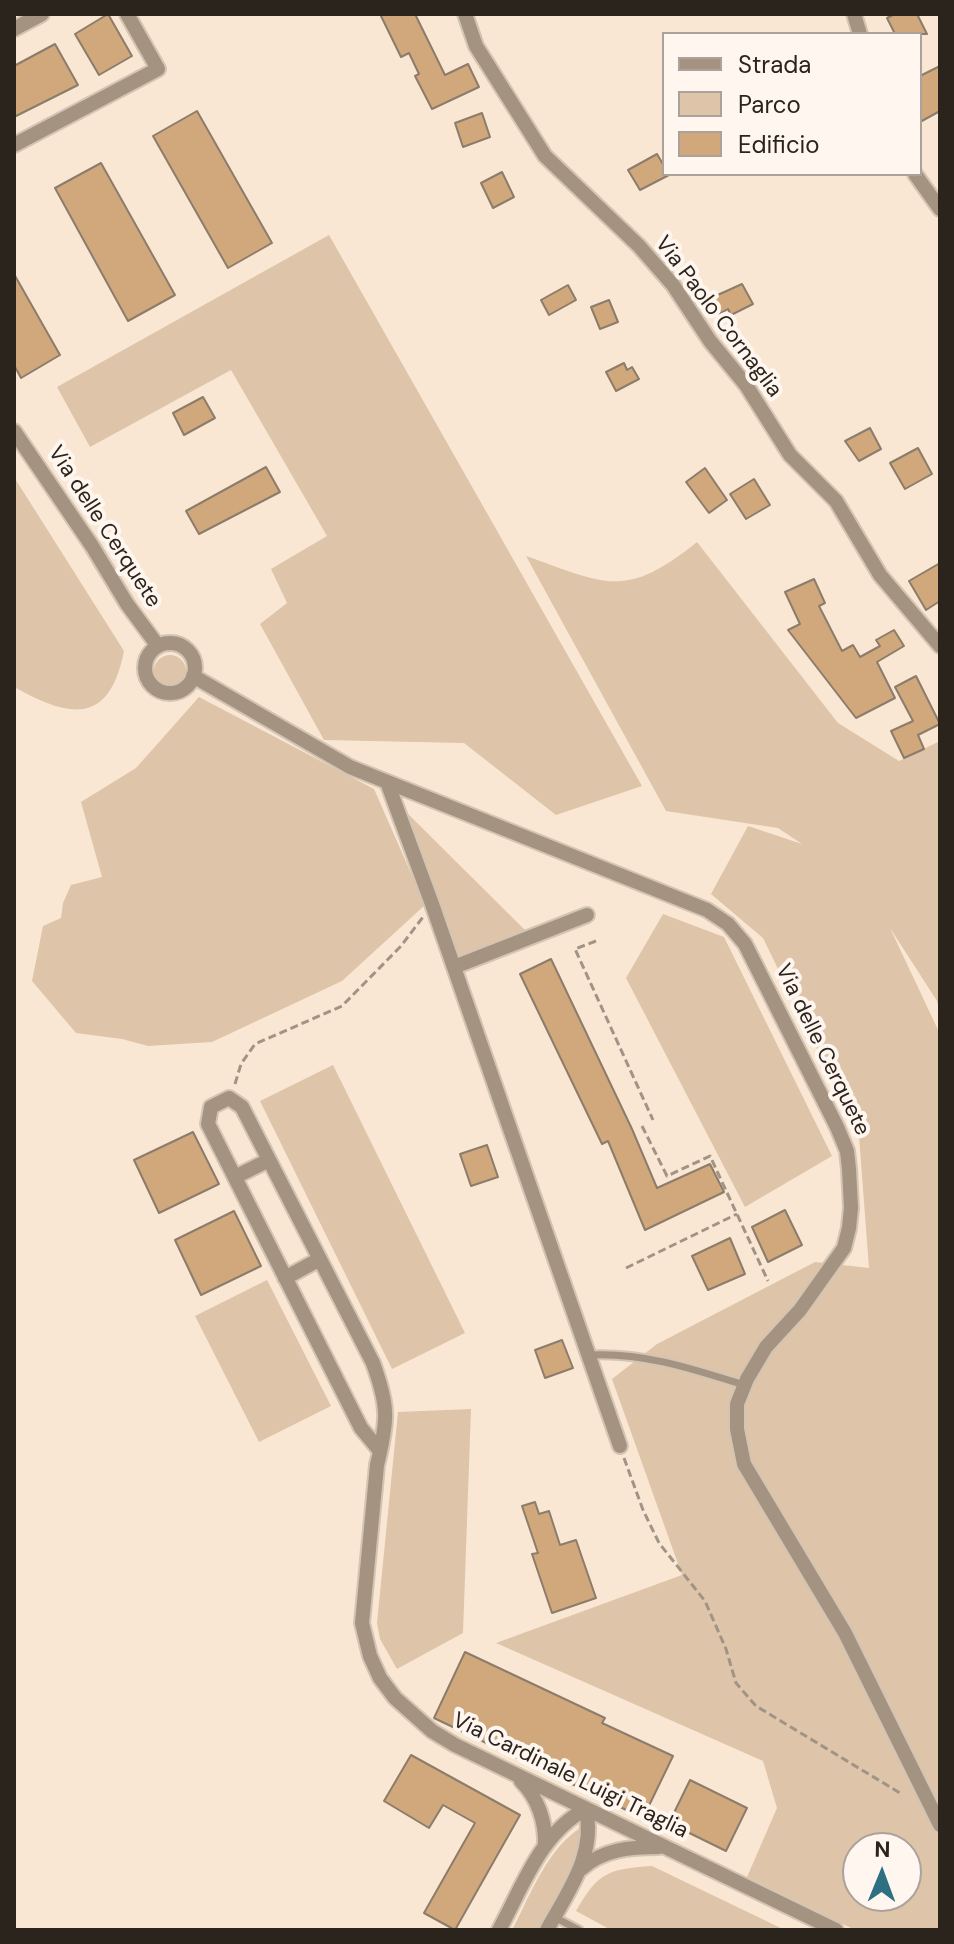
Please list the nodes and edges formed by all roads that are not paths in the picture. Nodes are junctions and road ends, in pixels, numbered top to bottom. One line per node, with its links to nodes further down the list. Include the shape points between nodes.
1 (42, 14): 4 (street)
2 (127, 14): 5 (street, via 158,69)
3 (465, 14): 10 (street, Via Paolo Cornaglia, via 476,46 545,156 673,285 790,455 836,501 880,575)
4 (14, 29)
5 (14, 145)
6 (916, 176): 7 (street)
7 (940, 209)
8 (14, 431): 9 (street, Via delle Cerquete)
9 (158, 646): 11 (street, via 168,643 186,649); 11 (street, via 144,670 153,687 171,694 181,691)
10 (940, 646)
11 (193, 676): 12 (street, Via delle Cerquete, via 350,767)
12 (387, 782): 14 (street); 20 (street, Via delle Cerquete, via 707,910 745,944 847,1151 851,1208 844,1248 766,1347)
13 (587, 915): 14 (street)
14 (454, 967): 19 (street)
15 (269, 1160): 16 (street); 16 (street, Via Cardinale Luigi Traglia, via 242,1107 229,1098 211,1107 208,1124); 17 (street, Via Cardinale Luigi Traglia)
16 (235, 1177): 18 (street)
17 (320, 1259): 18 (street); 22 (street, Via Cardinale Luigi Traglia, via 382,1389 387,1418)
18 (285, 1278): 22 (street, via 361,1428)
19 (589, 1355): 20 (lane, via 615,1353 676,1363); 21 (street)
20 (744, 1385): 25 (street, Via delle Cerquete, via 737,1404 744,1464 845,1633)
21 (620, 1446)
22 (380, 1451): 23 (street, Via Cardinale Luigi Traglia, via 363,1590 362,1623 370,1656 380,1678 412,1716 455,1745)
23 (515, 1774): 24 (street, Via Cardinale Luigi Traglia); 26 (street, via 538,1807)
24 (586, 1809): 26 (street, via 558,1828); 27 (street, Via Cardinale Luigi Traglia); 28 (street, via 589,1837)
25 (940, 1825)
26 (545, 1846): 30 (street)
27 (665, 1847): 28 (street, via 611,1852); 32 (street, Via Cardinale Luigi Traglia)
28 (578, 1872): 29 (street)
29 (550, 1923): 31 (lane)
30 (499, 1930)
31 (579, 1930)
32 (836, 1930)

